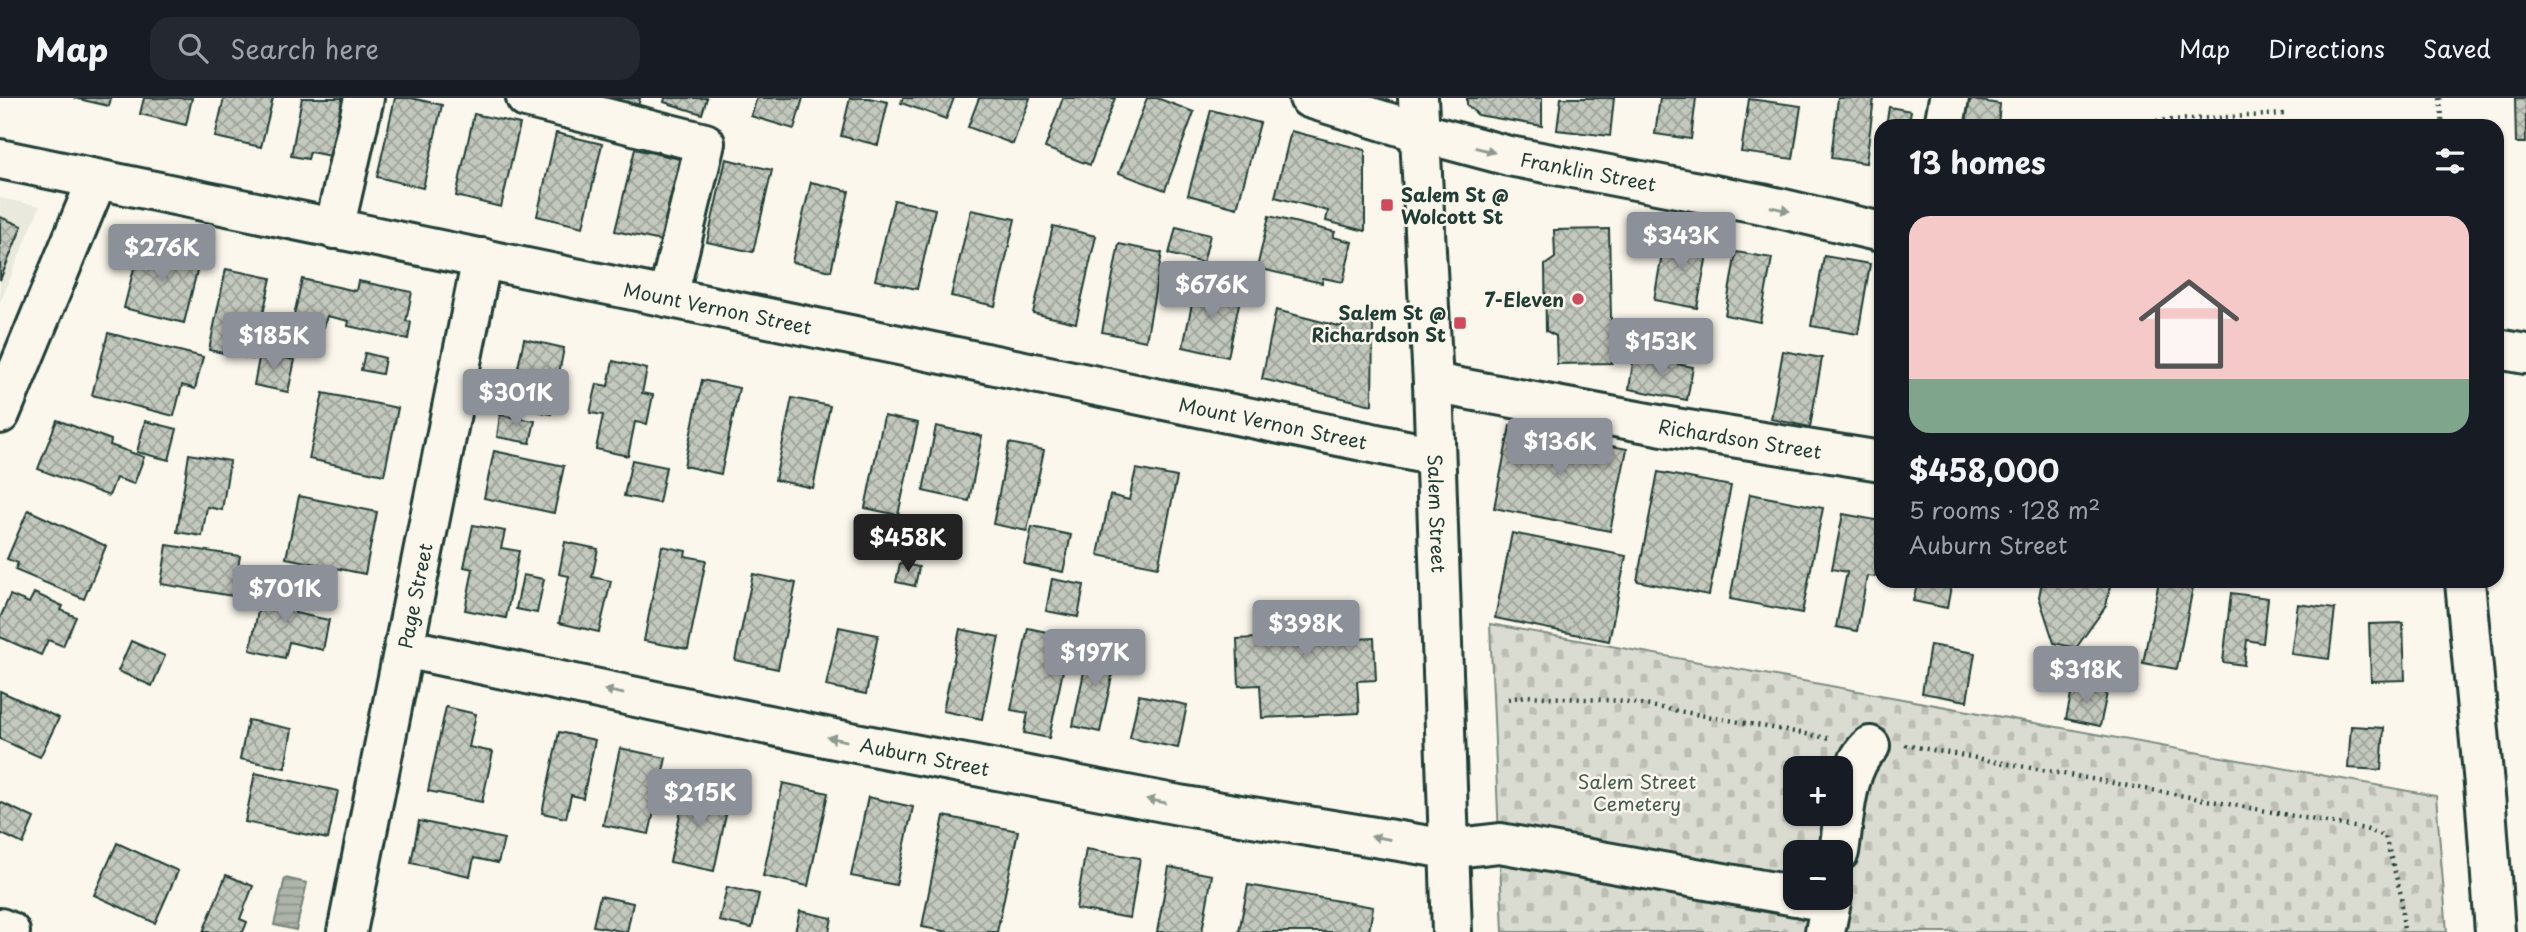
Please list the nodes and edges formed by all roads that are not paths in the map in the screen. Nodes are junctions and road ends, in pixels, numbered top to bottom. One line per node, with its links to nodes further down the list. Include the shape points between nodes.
1 (364, 98): 9 (street)
2 (526, 98): 12 (street, via 705,143)
3 (1309, 98): 5 (street, Franklin Street)
4 (1949, 98): 6 (street)
5 (1419, 115): 10 (street, Franklin Street, one-way to 10, via 1509,156); 15 (street, Salem Street)
6 (1945, 119)
7 (0, 159): 8 (street, Mount Vernon Street)
8 (97, 180): 9 (street, Mount Vernon Street); 16 (street)
9 (334, 229): 11 (street, Mount Vernon Street)
10 (1874, 230)
11 (482, 258): 12 (street, Mount Vernon Street); 20 (street, Page Street)
12 (668, 297): 17 (street, Mount Vernon Street)
13 (2504, 350): 14 (street)
14 (2526, 354)
15 (1433, 383): 17 (street, Salem Street); 18 (street, Richardson Street)
16 (0, 414)
17 (1435, 456): 23 (street, Salem Street)
18 (1874, 460)
19 (2466, 588): 29 (street)
20 (404, 648): 23 (street, Auburn Street, one-way to 20, via 1180,805 830,738); 27 (street, Page Street)
21 (1870, 746): 22 (street, via 1859,755 1852,774)
22 (1841, 840)
23 (1448, 849): 24 (street, Auburn Street, via 1500,843); 28 (street, Salem Street)
24 (1783, 898)
25 (0, 928): 26 (street)
26 (10, 932)
27 (347, 932)
28 (1452, 932)
29 (2495, 932)

